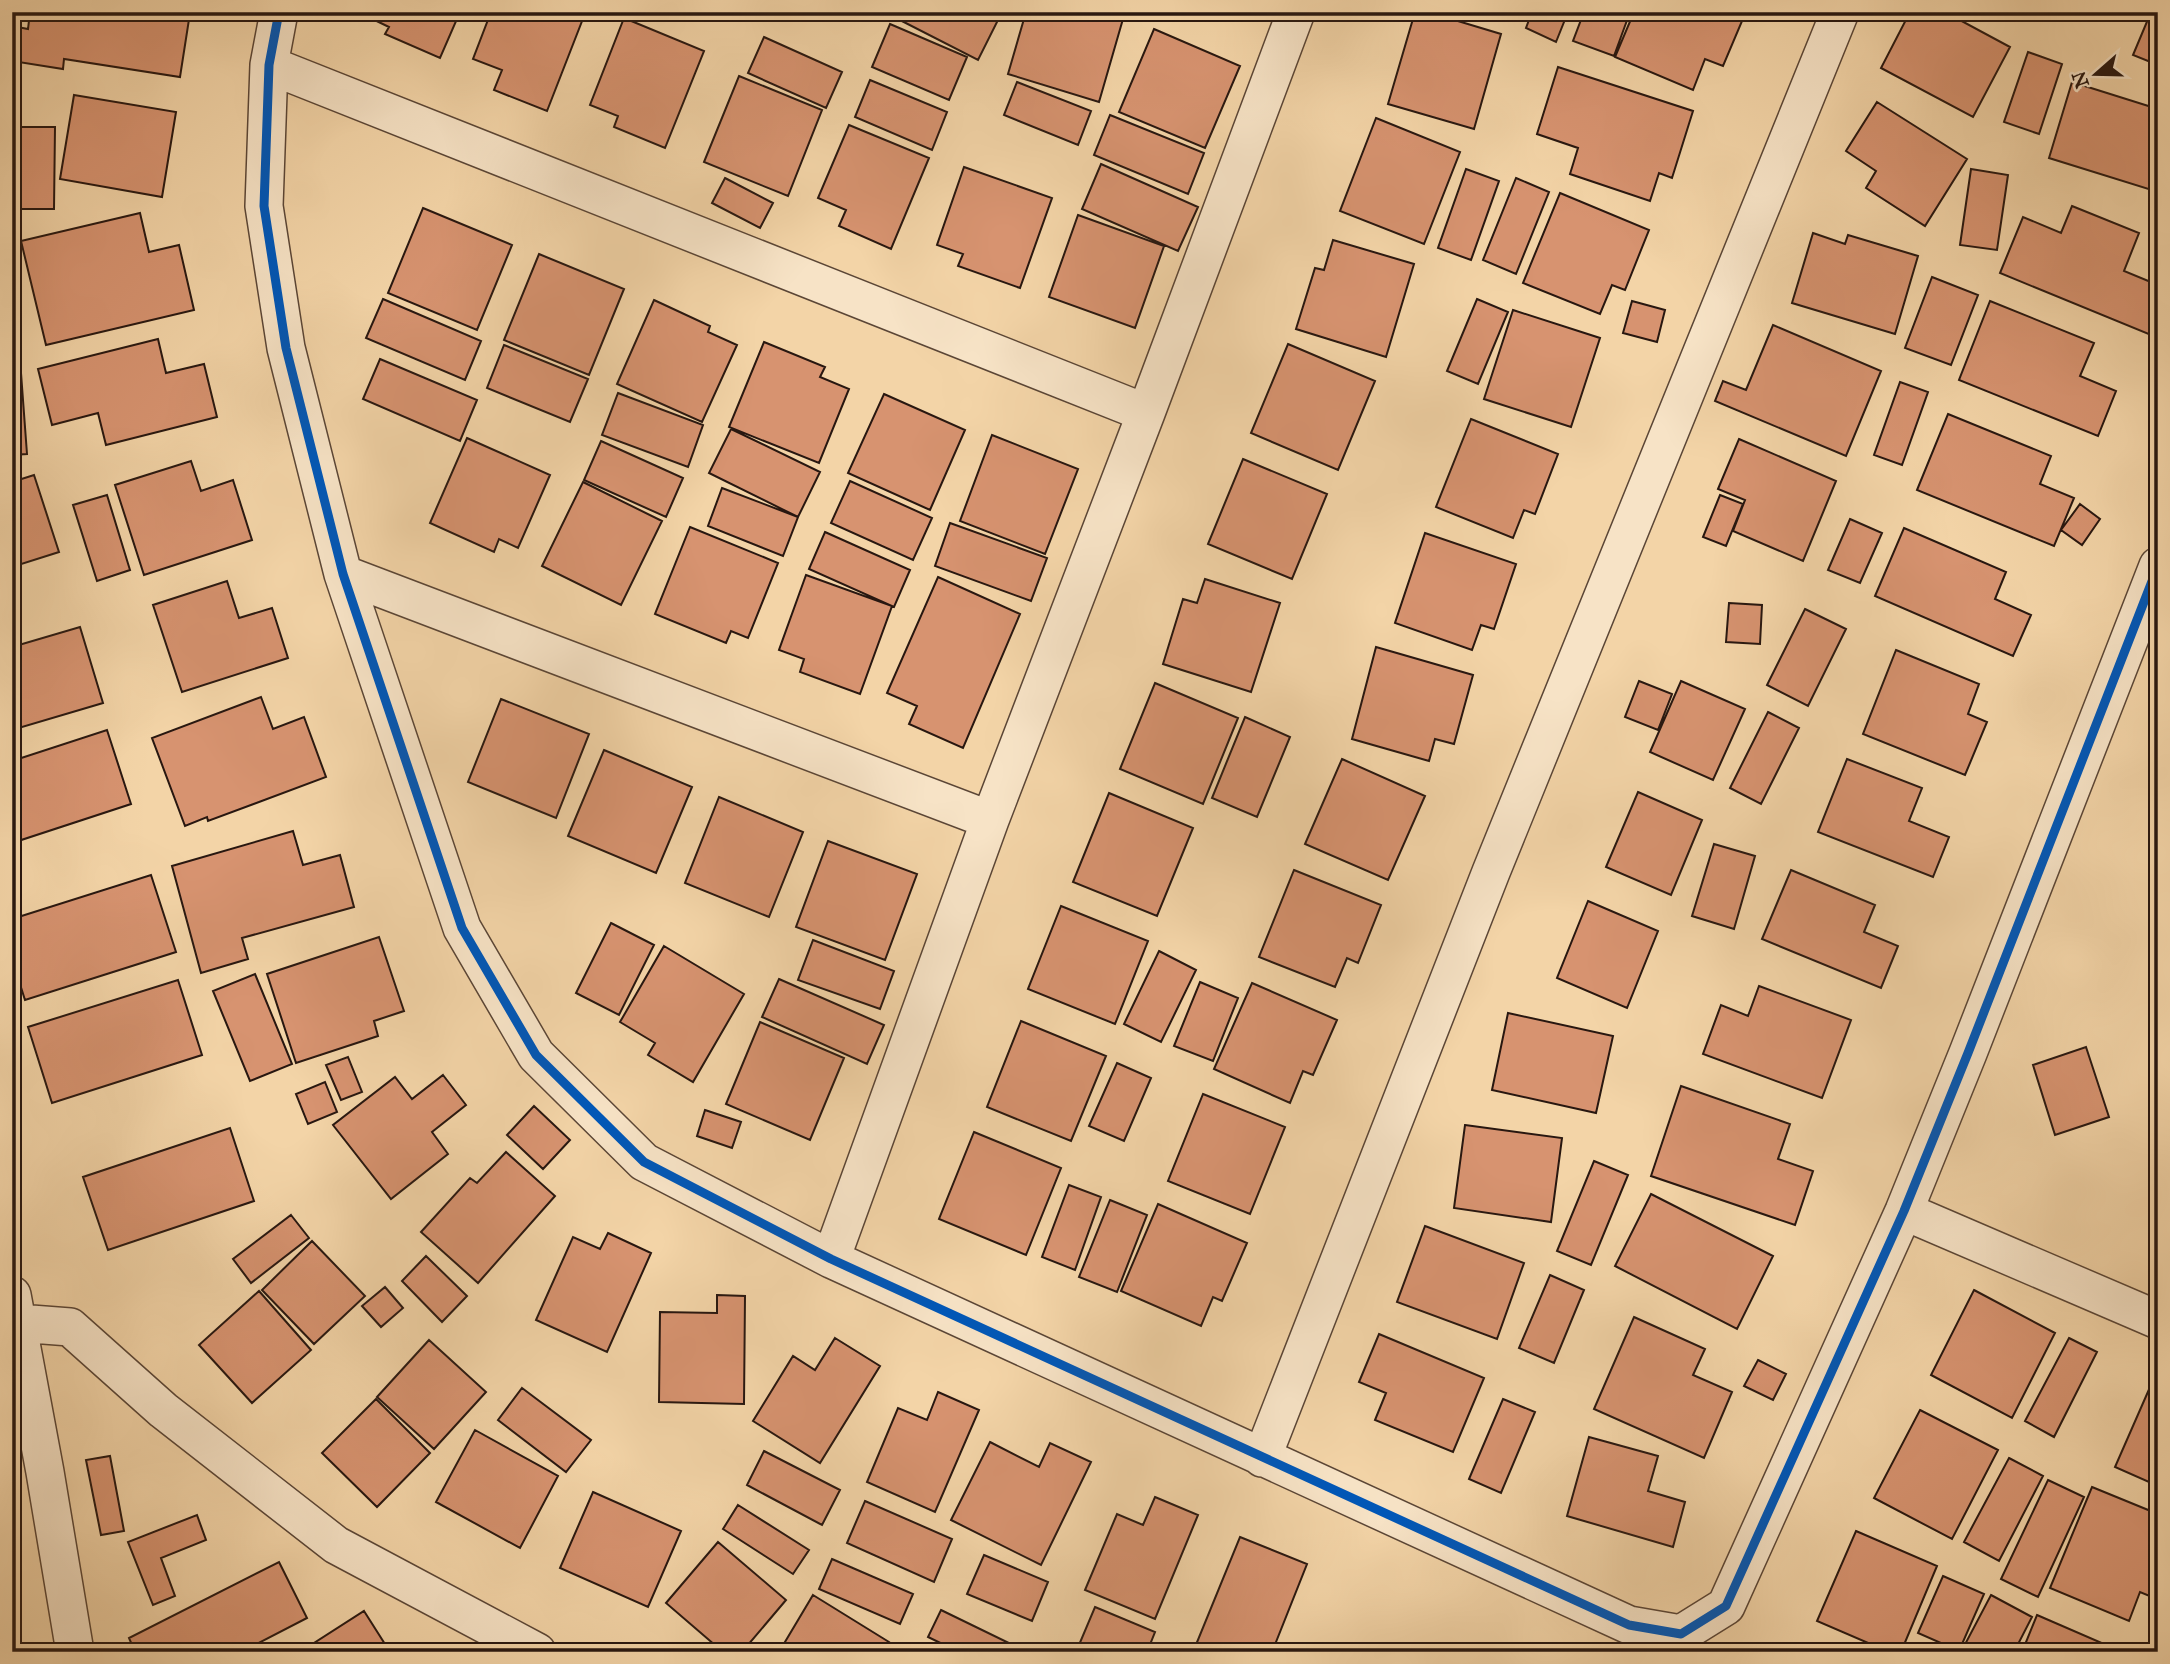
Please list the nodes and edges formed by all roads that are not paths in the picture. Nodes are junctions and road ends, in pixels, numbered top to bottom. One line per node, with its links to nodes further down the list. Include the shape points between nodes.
1 (279, 12): 4 (street)
2 (1840, 12): 13 (street, via 1491,872)
3 (1294, 13): 5 (street)
4 (269, 65): 5 (street); 7 (street, via 264,206 286,348)
5 (1146, 413): 8 (street)
6 (2158, 566): 9 (street)
7 (343, 574): 8 (street); 10 (street, via 462,928 536,1055 644,1162)
8 (989, 820): 10 (street)
9 (1903, 1211): 12 (street); 13 (street, via 1726,1606 1681,1634 1629,1625)
10 (831, 1259): 13 (street)
11 (15, 1309): 14 (street); 15 (street, via 70,1327 163,1410 336,1545)
12 (2158, 1320)
13 (1262, 1458)
14 (75, 1652)
15 (537, 1652)

